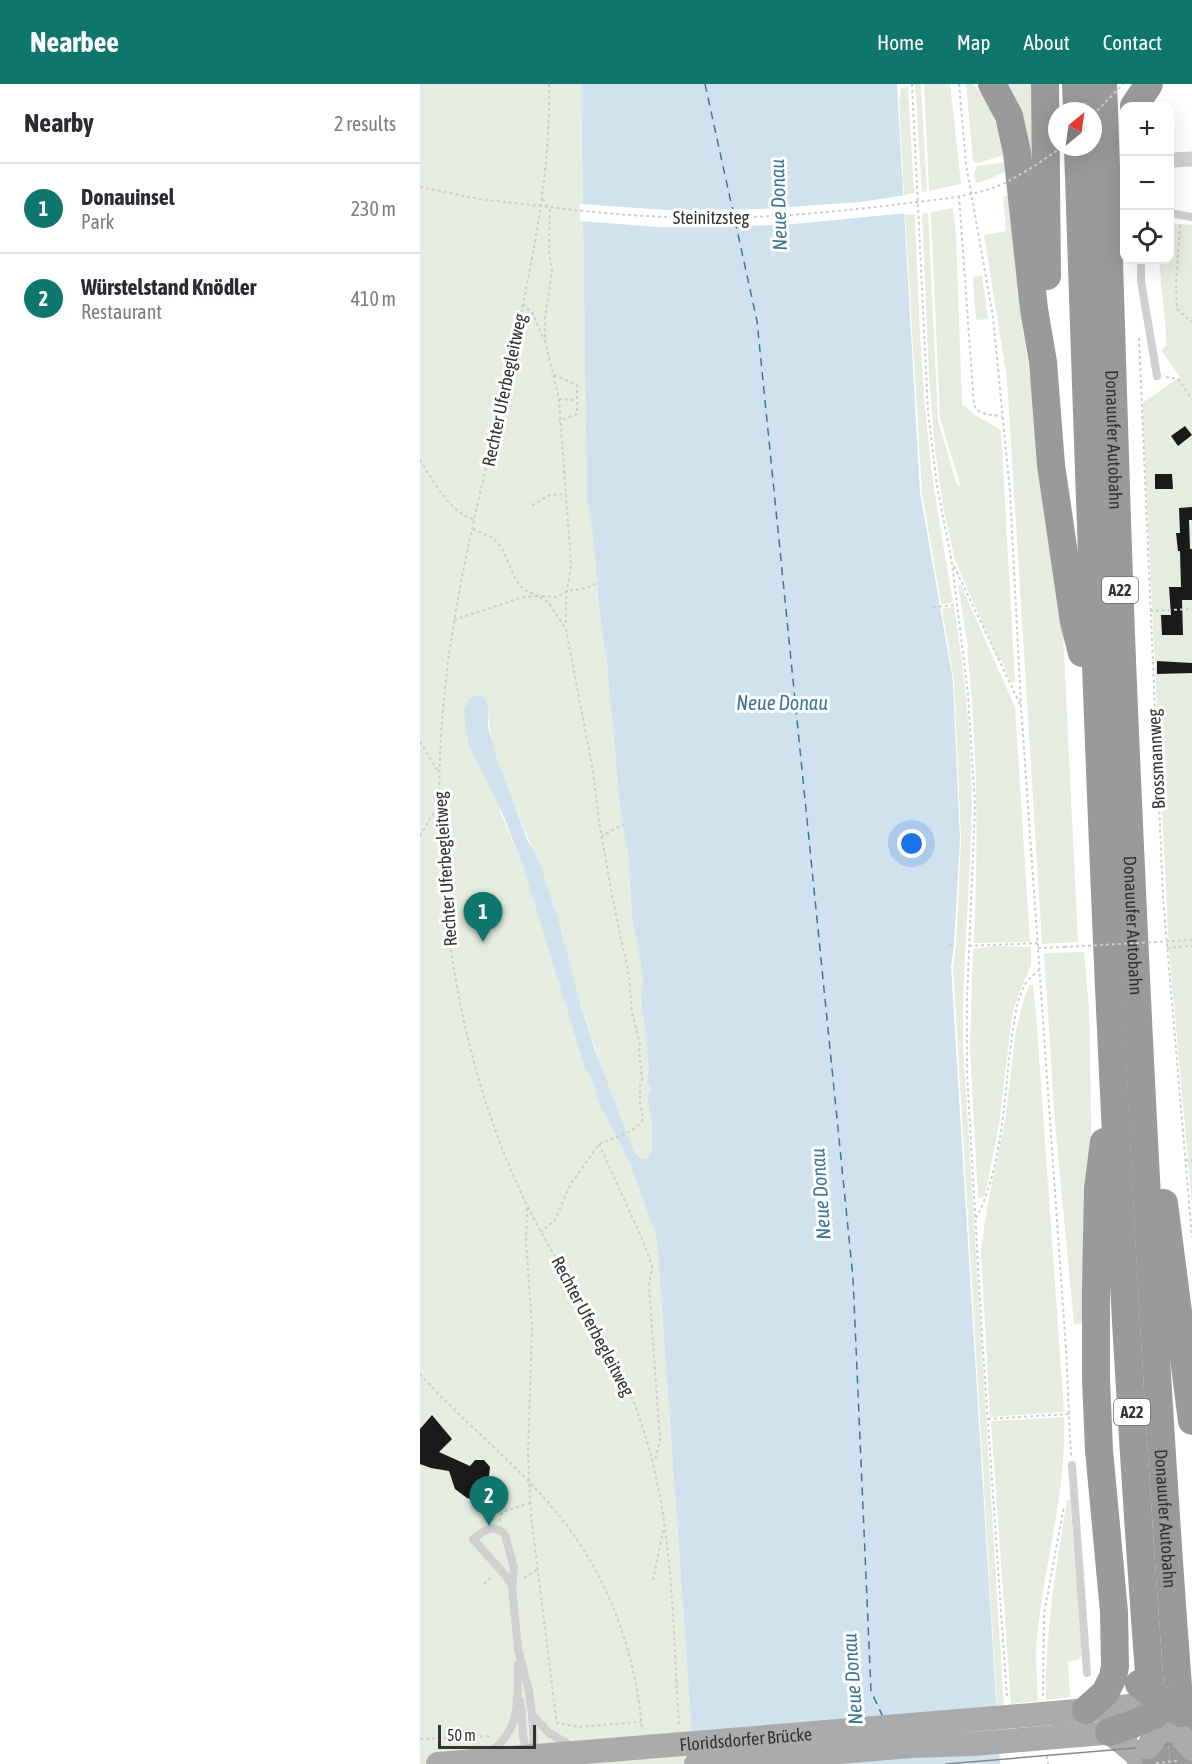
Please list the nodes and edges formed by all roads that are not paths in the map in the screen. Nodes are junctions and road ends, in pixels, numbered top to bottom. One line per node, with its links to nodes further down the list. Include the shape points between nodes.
1 (992, 84): 16 (highway, via 1003,102 1017,152)
2 (1045, 84): 16 (highway, via 1047,287)
3 (1076, 84): 6 (highway)
4 (1103, 84): 12 (highway, Donauufer Autobahn / A22)
5 (1149, 84): 7 (highway)
6 (1077, 102)
7 (1137, 102)
8 (1120, 150): 12 (highway)
9 (1078, 156): 18 (highway, Donauufer Autobahn / A22)
10 (1192, 159): 11 (street)
11 (1174, 160)
12 (1107, 201): 20 (highway, Donauufer Autobahn / A22)
13 (1174, 214): 14 (lane)
14 (1192, 217)
15 (1141, 264): 17 (lane)
16 (1043, 362): 18 (highway, via 1051,465 1074,622)
17 (1157, 376)
18 (1096, 708): 19 (highway, Donauufer Autobahn / A22)
19 (1113, 1060): 24 (highway, via 1098,1189 1096,1311 1099,1450); 30 (highway, Donauufer Autobahn / A22, via 1130,1380)
20 (1142, 1103): 21 (highway, via 1166,1211); 30 (highway, Donauufer Autobahn / A22, via 1157,1367)
21 (1192, 1421)
22 (1072, 1465): 26 (lane)
23 (512, 1586): 23 (lane, via 473,1539 488,1529 505,1535 514,1568); 25 (lane)
24 (1114, 1612): 28 (highway, via 1113,1677 1105,1693); 30 (highway, via 1127,1663)
25 (519, 1654): 27 (lane); 29 (lane)
26 (1087, 1672)
27 (519, 1697): 32 (lane, via 509,1733); 33 (lane)
28 (1086, 1710): 30 (main road, Floridsdorfer Brücke); 31 (main road, Floridsdorfer Brücke, bridge, via 1048,1705)
29 (532, 1715): 31 (lane, via 556,1738); 33 (lane, via 534,1739)
30 (1160, 1725): 35 (main road, Floridsdorfer Brücke, bridge, via 1051,1745 911,1746)
31 (590, 1751): 33 (main road, Floridsdorfer Brücke)
32 (479, 1761): 33 (main road, Floridsdorfer Brücke); 34 (main road, Floridsdorfer Brücke)
33 (529, 1762)
34 (438, 1764)
35 (696, 1764)

